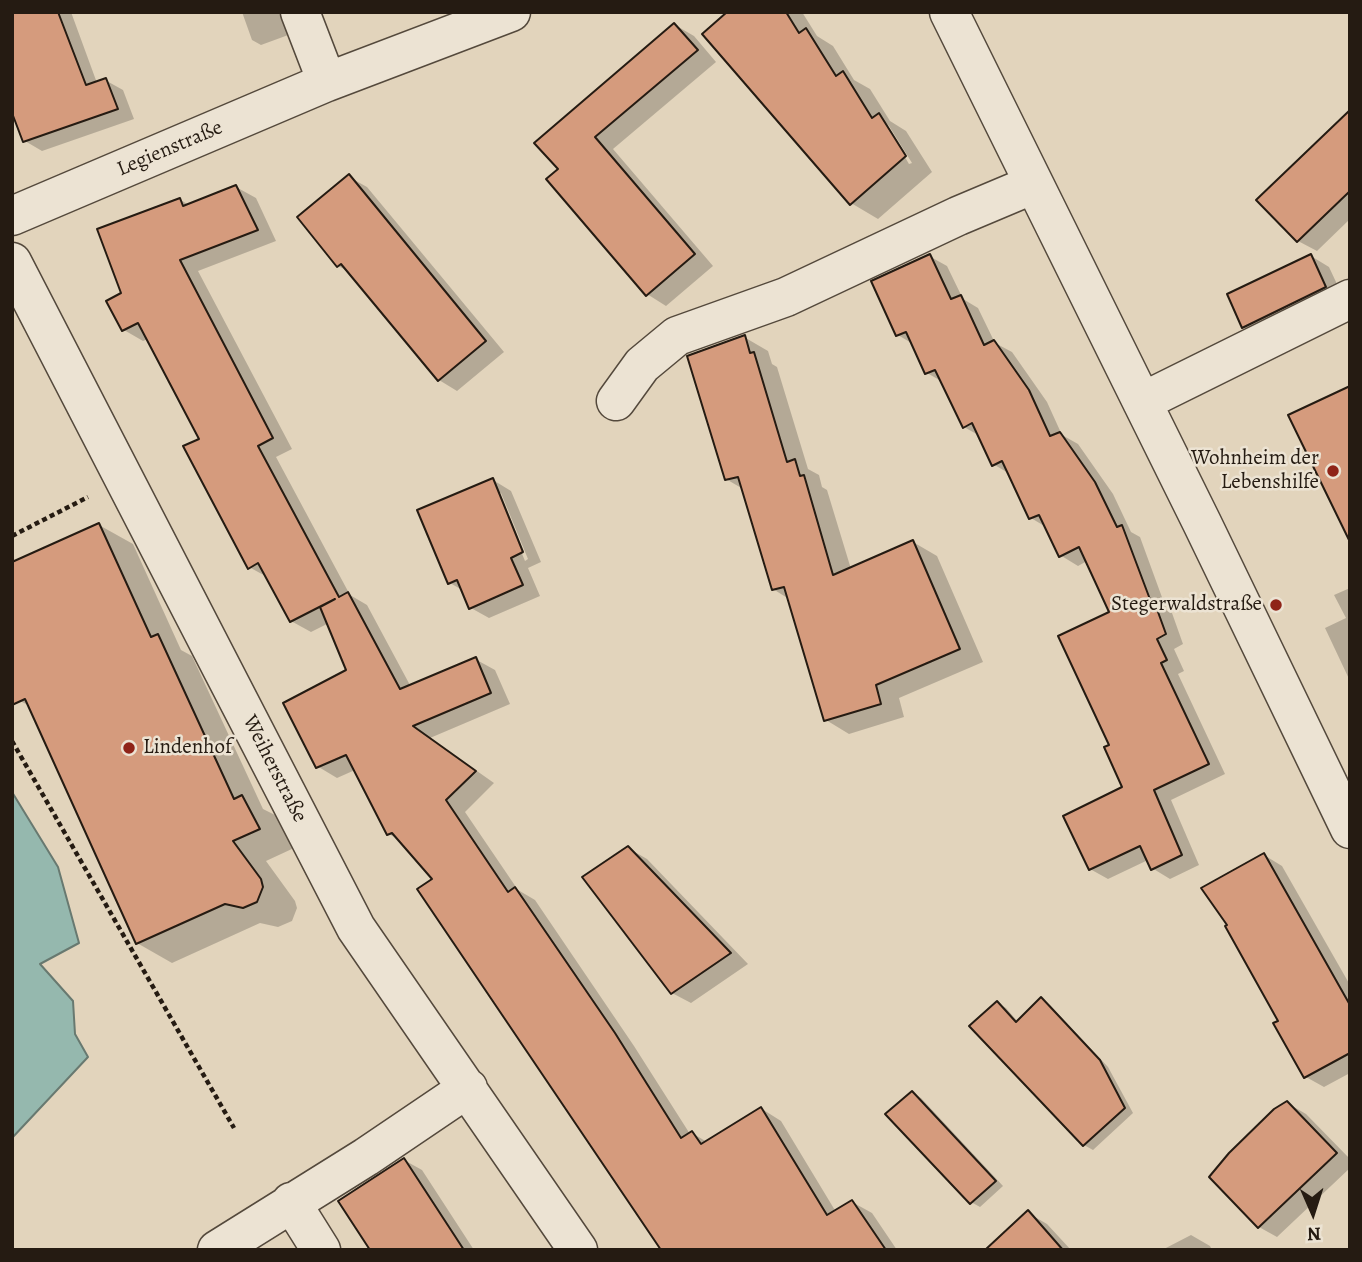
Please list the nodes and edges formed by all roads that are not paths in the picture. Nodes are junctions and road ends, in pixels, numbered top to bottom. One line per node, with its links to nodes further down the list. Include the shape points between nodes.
1 (300, 12): 4 (street)
2 (511, 12): 4 (street, Legienstraße)
3 (949, 12): 5 (street)
4 (327, 82): 6 (street, Legienstraße)
5 (1034, 184): 9 (street, via 786,297 677,335 642,365); 10 (street)
6 (12, 216)
7 (12, 262): 12 (street, Weiherstraße, via 356,928)
8 (1350, 299): 10 (street)
9 (616, 401)
10 (1142, 402): 11 (street)
11 (1350, 829)
12 (468, 1088): 13 (street); 16 (street, Weiherstraße)
13 (291, 1202): 14 (street); 15 (street)
14 (217, 1250)
15 (321, 1250)
16 (578, 1250)

